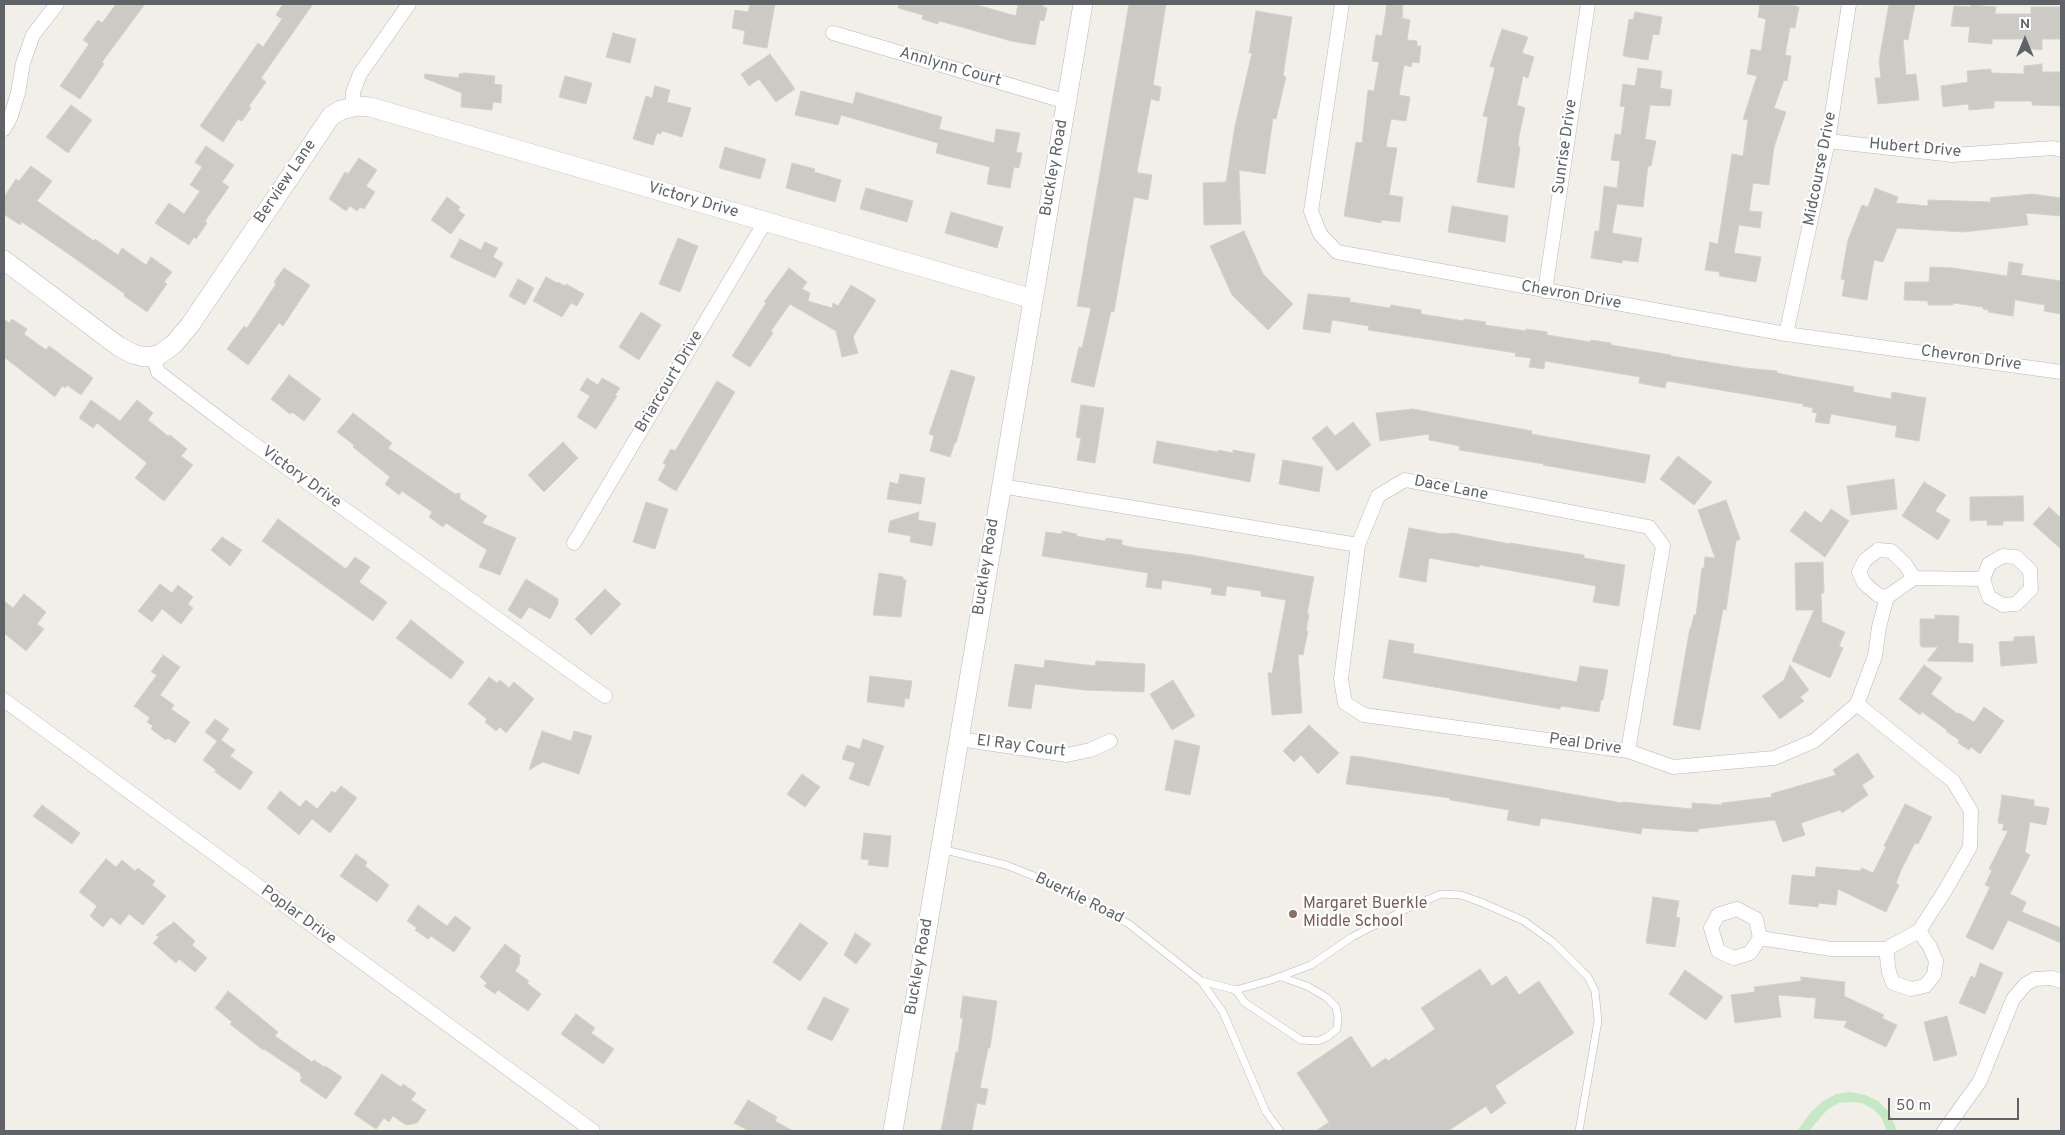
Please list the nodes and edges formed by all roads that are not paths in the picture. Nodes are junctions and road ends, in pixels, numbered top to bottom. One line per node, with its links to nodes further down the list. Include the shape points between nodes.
1 (57, 4): 10 (street, via 34,35 22,63 18,93)
2 (409, 4): 9 (street, via 360,74 353,92)
3 (1083, 4): 8 (street, Buckley Road)
4 (1342, 4): 15 (street, Chevron Drive, via 1311,211 1320,234 1337,252)
5 (1588, 4): 15 (street, Sunrise Drive)
6 (1849, 4): 11 (street, Midcourse Drive)
7 (833, 33): 8 (street, Annlynn Court)
8 (1066, 102): 16 (street, Buckley Road)
9 (353, 106): 13 (street, Victory Drive, via 370,107); 18 (street, Berview Lane, via 331,116 190,325 174,344 160,355)
10 (4, 129)
11 (1828, 141): 12 (street, Hubert Drive, via 1953,155); 17 (street, Midcourse Drive)
12 (2061, 150)
13 (765, 222): 16 (street, Victory Drive); 21 (street, Briarcourt Drive)
14 (4, 260): 18 (street, via 118,346 133,354)
15 (1545, 291): 17 (street, Chevron Drive)
16 (1033, 299): 20 (street, Buckley Road)
17 (1786, 334): 19 (street, Chevron Drive)
18 (153, 356): 26 (street, Victory Drive, via 158,372)
19 (2061, 372)
20 (1001, 486): 22 (street); 29 (street, Buckley Road)
21 (574, 543)
22 (1358, 545): 31 (street, Peal Drive, via 1341,679 1345,703 1364,715); 31 (street, Dace Lane, via 1378,496 1404,480 1649,527 1663,546)
23 (1914, 578): 24 (street); 25 (street); 25 (street, via 1891,551 1878,550 1866,560 1859,572 1864,583 1878,595)
24 (1982, 579)
25 (1887, 597): 28 (street, Peal Drive, via 1875,656)
26 (605, 696)
27 (4, 700): 40 (street, Poplar Drive)
28 (1857, 704): 31 (street, Peal Drive, via 1814,741 1774,758 1673,767); 33 (street, via 1953,781 1971,811 1970,847)
29 (959, 739): 30 (street, El Ray Court, via 1067,755); 32 (street, Buckley Road)
30 (1110, 741)
31 (1628, 751)
32 (940, 849): 37 (lane, Buerkle Road, via 1006,865 1051,883 1130,924); 41 (street, Buckley Road)
33 (1920, 931): 35 (street); 35 (street, via 1936,961 1934,975 1925,986 1911,989 1893,983)
34 (1760, 938): 35 (street, via 1831,949)
35 (1886, 949)
36 (1281, 976): 39 (lane); 39 (lane, via 1326,997 1336,1007 1337,1029 1318,1041 1301,1040 1244,1002); 43 (lane, via 1311,965 1352,937 1441,894 1460,895 1524,922 1553,942 1588,977 1594,991 1598,1021)
37 (1200, 981): 39 (lane, Buerkle Road); 42 (lane, Buerkle Road, via 1223,1012 1266,1112)
38 (2061, 981): 44 (street, via 2035,979 2013,999 1980,1081)
39 (1236, 990)
40 (593, 1131)
41 (893, 1131)
42 (1280, 1131)
43 (1579, 1131)
44 (1944, 1131)

